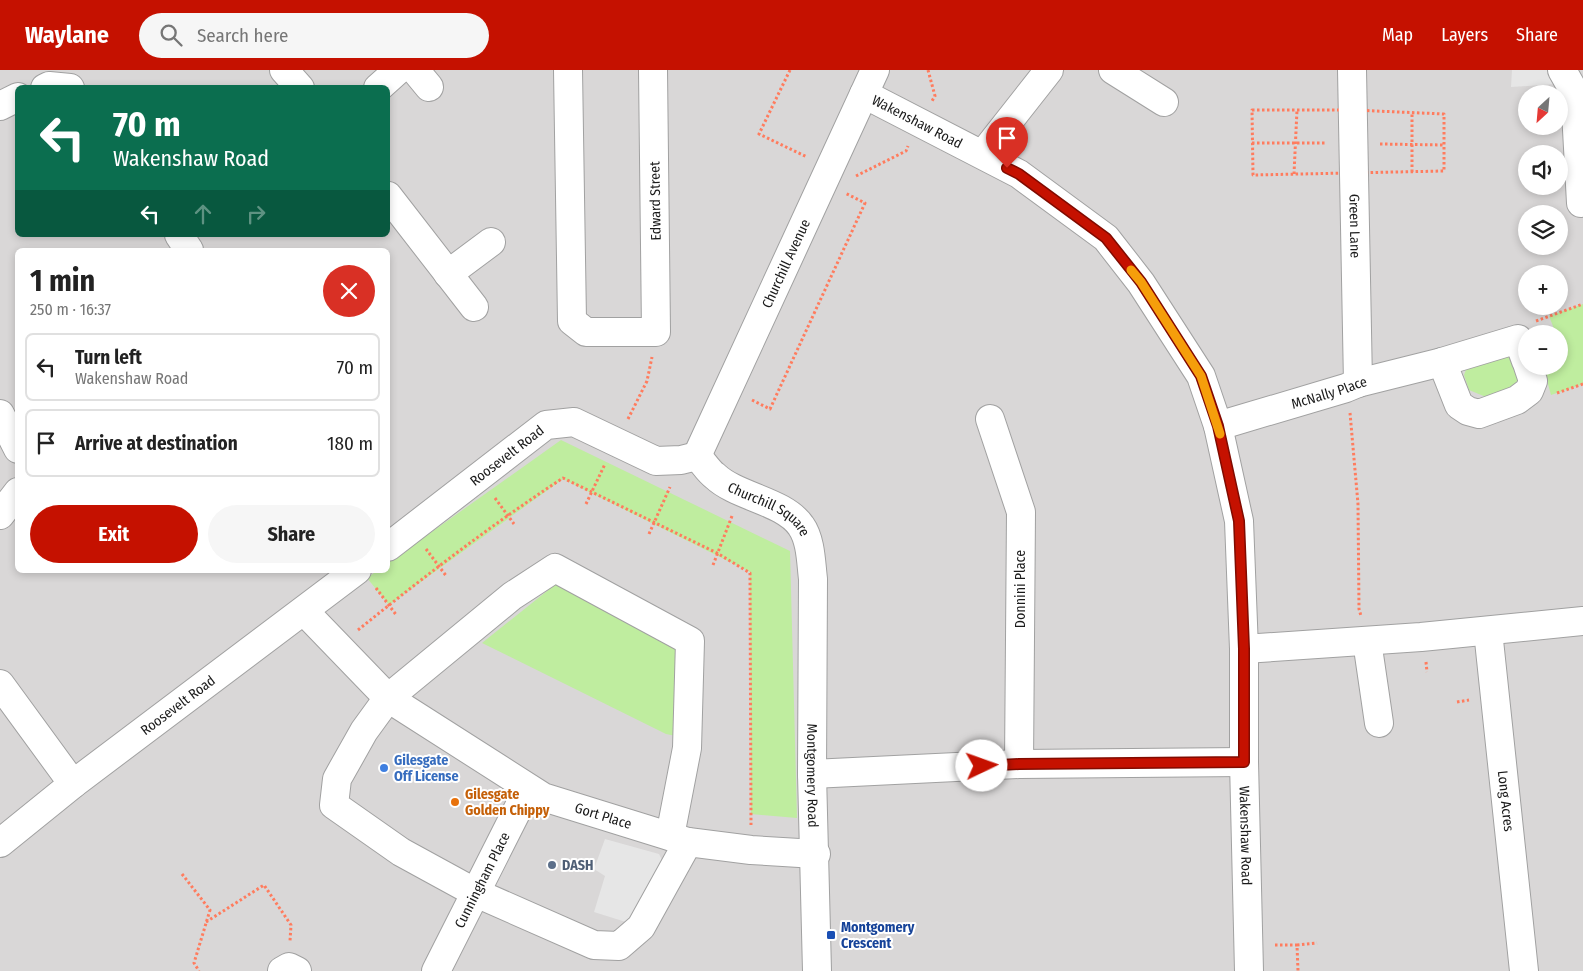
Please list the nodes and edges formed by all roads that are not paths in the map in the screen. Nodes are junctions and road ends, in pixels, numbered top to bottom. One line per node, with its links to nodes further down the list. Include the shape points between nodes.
1 (284, 70): 11 (street)
2 (398, 70): 12 (street)
3 (568, 70): 14 (street, Edward Street, via 572,321 586,332 656,332)
4 (653, 70): 14 (street, Edward Street)
5 (668, 70): 14 (street)
6 (1049, 70): 17 (street)
7 (1113, 70): 15 (street)
8 (1352, 70): 28 (street, Green Lane)
9 (1562, 70): 19 (street, via 1575,93)
10 (870, 82): 17 (street, Wakenshaw Road, via 920,124); 33 (street, Churchill Avenue, via 829,179 728,388)
11 (297, 85)
12 (381, 85)
13 (15, 98): 16 (street)
14 (654, 100)
15 (1164, 102)
16 (0, 106)
17 (983, 154): 31 (street, Wakenshaw Road, via 1019,174 1106,238 1141,282 1201,376)
18 (390, 199): 23 (street)
19 (1581, 203)
20 (180, 237): 22 (street)
21 (491, 242): 23 (street)
22 (188, 248)
23 (448, 274): 24 (street)
24 (474, 307)
25 (1518, 351): 26 (street, McNally Place)
26 (1442, 362): 27 (street, via 1459,405 1479,414 1518,400 1529,391 1533,381); 28 (street, McNally Place)
27 (1531, 375)
28 (1352, 386): 31 (street, McNally Place)
29 (0, 414): 32 (street)
30 (990, 419): 48 (street, Donnini Place, via 1021,512)
31 (1218, 426): 43 (street, Wakenshaw Road, via 1239,521)
32 (15, 443)
33 (689, 458): 36 (street, Roosevelt Road, via 656,462 574,422 546,425); 38 (street, Churchill Square, via 741,492 783,510 802,527 810,550)
34 (15, 496): 35 (street)
35 (0, 515)
36 (390, 545)
37 (365, 577): 39 (street, Roosevelt Road)
38 (813, 579): 49 (street, Montgomery Road)
39 (304, 610): 45 (street, Gort Place); 50 (street, Roosevelt Road)
40 (1583, 621): 41 (street)
41 (1488, 631): 42 (street); 59 (street, Long Acres)
42 (1367, 641): 43 (street); 46 (street)
43 (1244, 649): 47 (street, Wakenshaw Road)
44 (0, 684): 50 (street)
45 (388, 698): 51 (street, Gort Place); 52 (street, via 512,596 555,568 690,641 687,748); 55 (street, via 364,731 337,779 334,805 401,852)
46 (1379, 723)
47 (1244, 762): 48 (street); 56 (street, Wakenshaw Road)
48 (1019, 764): 49 (street)
49 (812, 774): 54 (street, Montgomery Road)
50 (73, 784): 53 (street, Roosevelt Road)
51 (528, 789): 52 (street, Gort Place, via 543,797); 55 (street, Cunningham Place)
52 (679, 839): 54 (street, Gort Place, via 750,850); 55 (street, via 641,927 619,946 594,945)
53 (0, 843)
54 (816, 854): 58 (street, Montgomery Road)
55 (476, 893): 57 (street, Cunningham Place)
56 (1249, 959)
57 (436, 971)
58 (818, 971)
59 (1524, 971)

